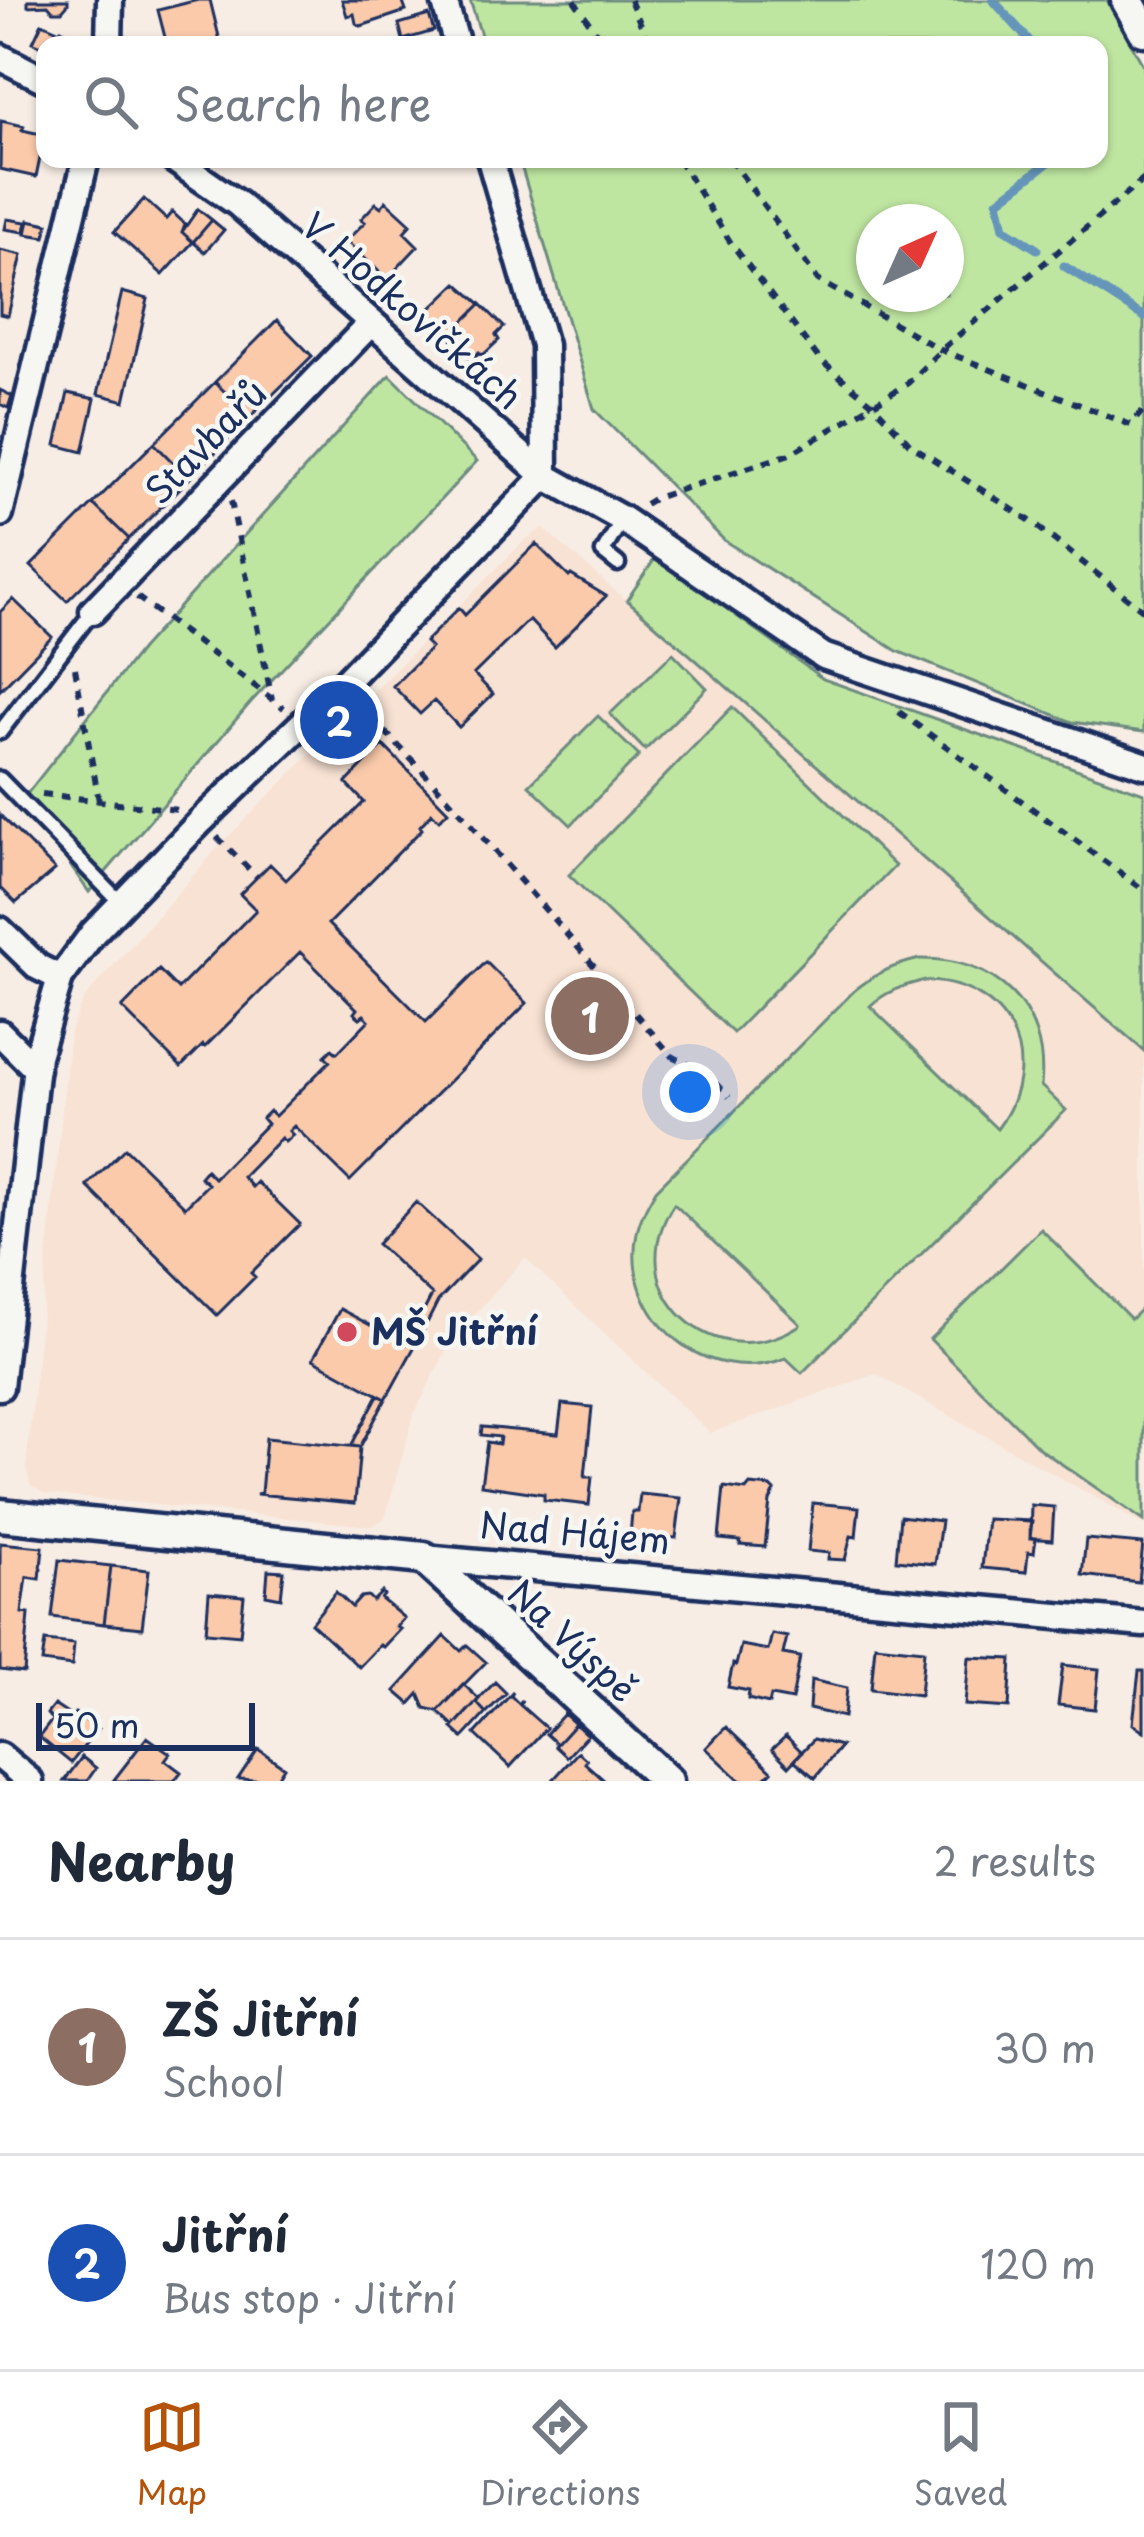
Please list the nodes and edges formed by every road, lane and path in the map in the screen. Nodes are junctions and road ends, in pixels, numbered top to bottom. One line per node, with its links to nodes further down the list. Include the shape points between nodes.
1 (110, 0): 7 (street)
2 (444, 0): 8 (street)
3 (574, 0): 9 (path)
4 (630, 0): 10 (path)
5 (1127, 0): 6 (street)
6 (1144, 30)
7 (109, 36)
8 (454, 36)
9 (599, 36)
10 (646, 36)
11 (0, 57): 12 (street)
12 (36, 75)
13 (84, 168): 25 (street)
14 (186, 168): 19 (street, V Hodkovičkách, via 238,204)
15 (493, 168): 24 (street, via 544,345)
16 (683, 168): 21 (path, via 820,360)
17 (737, 168): 20 (path, via 818,280)
18 (1144, 179): 20 (path)
19 (370, 324): 23 (street, Stavbařů); 24 (street, V Hodkovičkách)
20 (941, 350): 21 (path); 22 (path, via 1131,425)
21 (872, 404): 26 (path, via 790,454 655,498); 30 (path, via 910,445 1028,520)
22 (1144, 409)
23 (226, 474): 28 (street, Stavbařů); 33 (path)
24 (545, 476): 26 (street, V Hodkovičkách); 32 (street)
25 (0, 514)
26 (622, 519): 27 (lane, via 603,552); 37 (street, V Hodkovičkách, via 823,656)
27 (618, 564)
28 (119, 584): 29 (street, Stavbařů); 33 (path)
29 (93, 611): 31 (lane)
30 (1144, 611)
31 (70, 642): 36 (lane); 39 (path)
32 (340, 687): 35 (street); 48 (path, via 460,811 672,1055)
33 (272, 700): 35 (path)
34 (894, 708): 42 (path)
35 (303, 722): 40 (street)
36 (0, 732)
37 (1144, 765)
38 (5, 784): 39 (path); 43 (lane)
39 (99, 801): 40 (path, via 191,812)
40 (201, 821): 41 (path); 43 (street)
41 (256, 877)
42 (1144, 890)
43 (121, 904): 45 (street)
44 (0, 930): 45 (street)
45 (59, 978): 47 (street)
46 (0, 1033): 47 (street)
47 (35, 1069): 49 (street)
48 (729, 1097)
49 (9, 1201): 50 (street)
50 (0, 1387)
51 (0, 1515): 52 (street, Nad Hájem)
52 (424, 1558): 53 (street, Nad Hájem); 56 (street, Na Výspě)
53 (1144, 1624)
54 (0, 1756): 55 (street)
55 (30, 1781)
56 (667, 1781)

